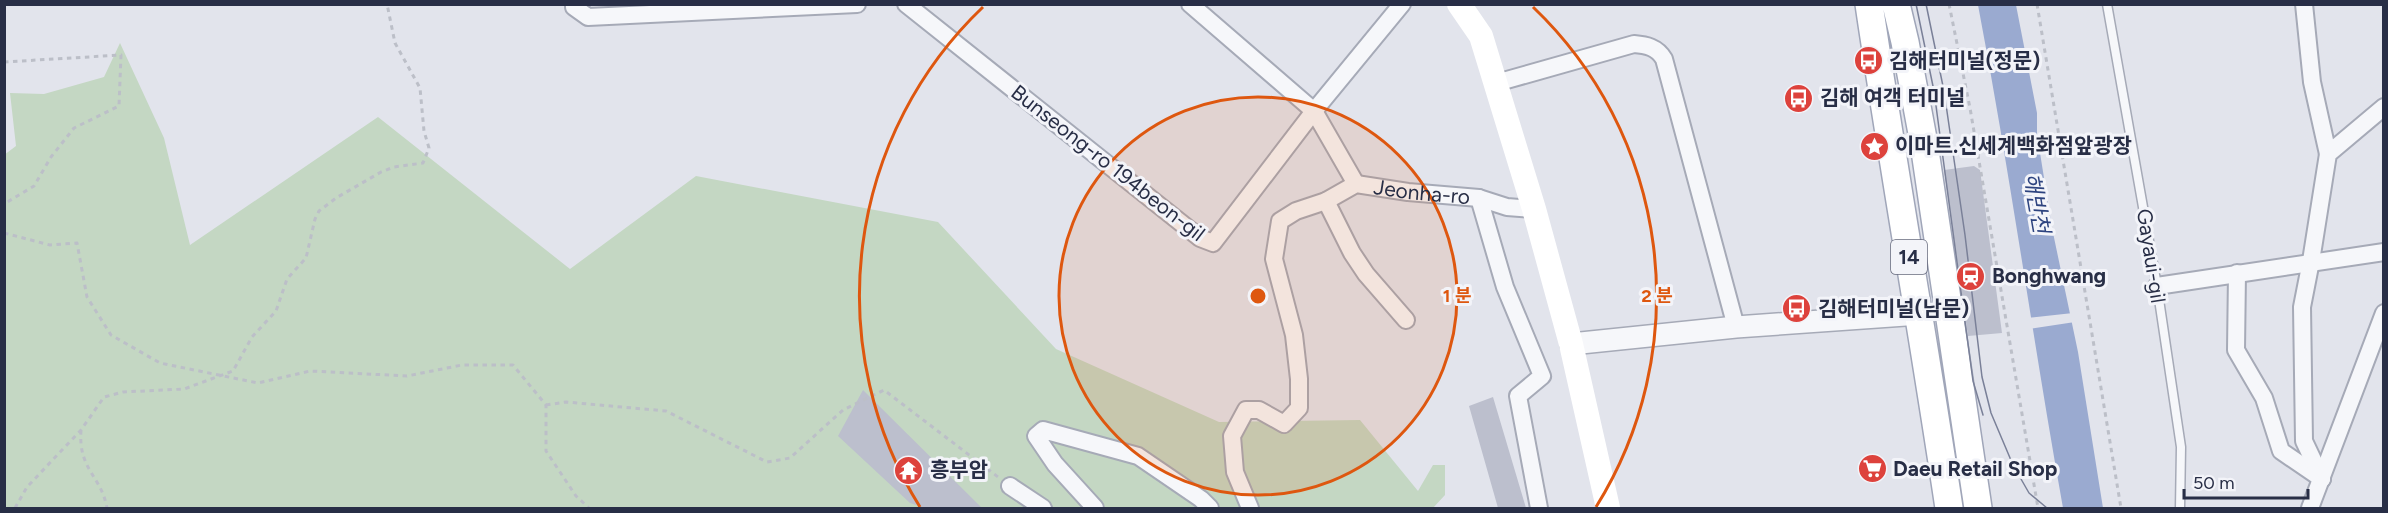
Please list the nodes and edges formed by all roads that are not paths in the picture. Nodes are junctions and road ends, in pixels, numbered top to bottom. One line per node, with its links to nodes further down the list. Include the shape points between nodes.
1 (574, 4): 2 (street, via 588,17)
2 (858, 4)
3 (906, 4): 13 (street, Bunseong-ro 194beon-gil, via 1200,238 1213,243)
4 (1190, 4): 13 (street)
5 (1402, 4): 13 (street, Bunseong-ro 194beon-gil)
6 (1459, 4): 11 (main road, via 1481,36)
7 (1869, 4): 24 (main road, 14)
8 (1896, 4): 37 (main road, via 1924,144)
9 (2107, 4): 22 (lane, Gayaui-gil)
10 (2304, 4): 14 (street, via 2312,82)
11 (1496, 83): 18 (main road); 26 (street, via 1634,44 1660,52)
12 (2384, 108): 14 (street)
13 (1314, 111): 15 (street)
14 (2328, 154): 20 (street)
15 (1356, 184): 16 (street, Jeonha-ro); 17 (street, Jeonha-ro)
16 (1479, 198): 18 (street, Jeonha-ro, via 1507,207); 34 (street, via 1505,287 1542,376 1518,396)
17 (1326, 201): 25 (street, via 1366,274); 33 (street, Jeonha-ro, via 1280,221 1274,259 1294,335 1299,408 1284,424 1259,410 1246,410 1232,436 1235,472)
18 (1534, 209): 27 (main road)
19 (2384, 252): 20 (street)
20 (2311, 261): 21 (street); 28 (street, via 2302,307 2304,441)
21 (2237, 273): 22 (street); 28 (street, via 2236,350 2264,398 2281,451)
22 (2157, 286): 38 (lane, Gayaui-gil, via 2181,447)
23 (2384, 313): 28 (street)
24 (1920, 314): 26 (street); 36 (main road, 14)
25 (1407, 320)
26 (1736, 327): 27 (street)
27 (1571, 344): 35 (main road)
28 (2322, 479): 39 (street)
29 (1010, 486): 30 (street)
30 (1043, 508)
31 (1095, 508): 32 (street, via 1055,464 1036,436 1043,430 1138,456)
32 (1210, 508)
33 (1250, 508)
34 (1539, 508)
35 (1608, 508)
36 (1949, 508)
37 (1978, 508)
38 (2180, 508)
39 (2310, 508)

